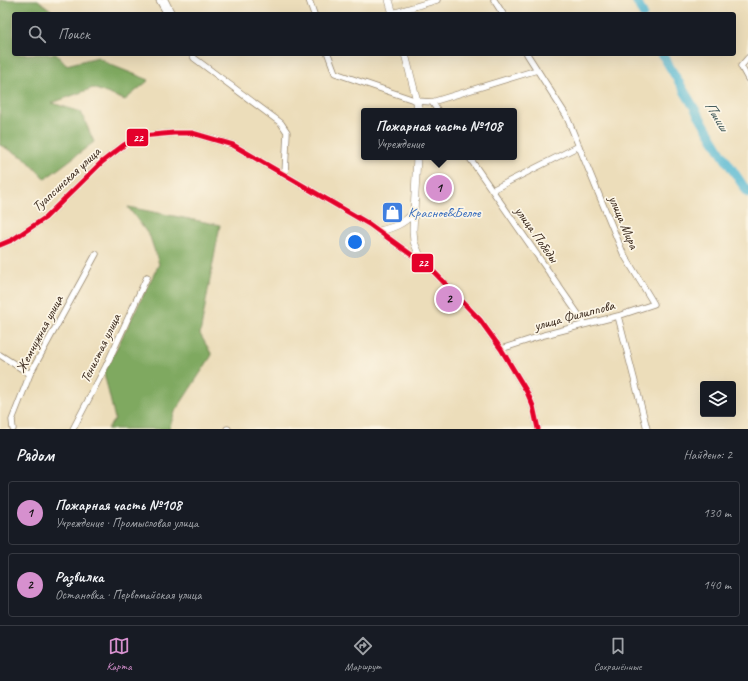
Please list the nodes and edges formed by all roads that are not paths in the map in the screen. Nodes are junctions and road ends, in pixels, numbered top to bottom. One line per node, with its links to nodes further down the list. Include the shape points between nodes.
1 (159, 0): 7 (street)
2 (165, 0): 8 (street)
3 (309, 0): 9 (street)
4 (389, 0): 10 (main road)
5 (437, 0): 11 (street)
6 (494, 0): 12 (street)
7 (166, 12)
8 (171, 12)
9 (313, 12)
10 (393, 12)
11 (396, 12)
12 (502, 12)
13 (193, 56): 27 (street, via 280,123 287,132)
14 (329, 56): 20 (street, via 335,73)
15 (406, 56): 20 (main road)
16 (528, 56): 18 (street, улица Мира)
17 (748, 58): 19 (street, via 741,66)
18 (537, 70): 21 (street); 24 (street, улица Мира, via 566,115)
19 (748, 79)
20 (417, 101): 21 (street); 22 (main road)
21 (432, 102): 23 (street)
22 (418, 108)
23 (436, 108)
24 (579, 146): 28 (street); 35 (street, улица Мира, via 623,253)
25 (417, 160): 29 (main road)
26 (472, 160): 28 (street, улица Победы)
27 (285, 174): 30 (main road, Туапсинская улица); 31 (main road, Туапсинская улица, via 233,145 192,133 141,136 102,162 45,218)
28 (492, 190): 37 (street, улица Победы)
29 (414, 213): 30 (main road, via 399,226); 33 (main road, via 414,242)
30 (379, 231): 33 (main road, Туапсинская улица)
31 (0, 245)
32 (96, 254): 40 (street, Жемчужная улица)
33 (424, 264): 38 (main road, via 480,320)
34 (147, 277): 42 (street, Тенистая улица, via 106,366)
35 (654, 304): 36 (street, улица Филиппова)
36 (618, 316): 37 (street, улица Филиппова); 44 (street)
37 (585, 324): 38 (street, улица Филиппова)
38 (501, 349): 43 (main road, via 527,392)
39 (0, 355): 40 (street)
40 (30, 374): 41 (street, Жемчужная улица, via 12,420)
41 (13, 429)
42 (73, 429)
43 (538, 429)
44 (647, 429)

